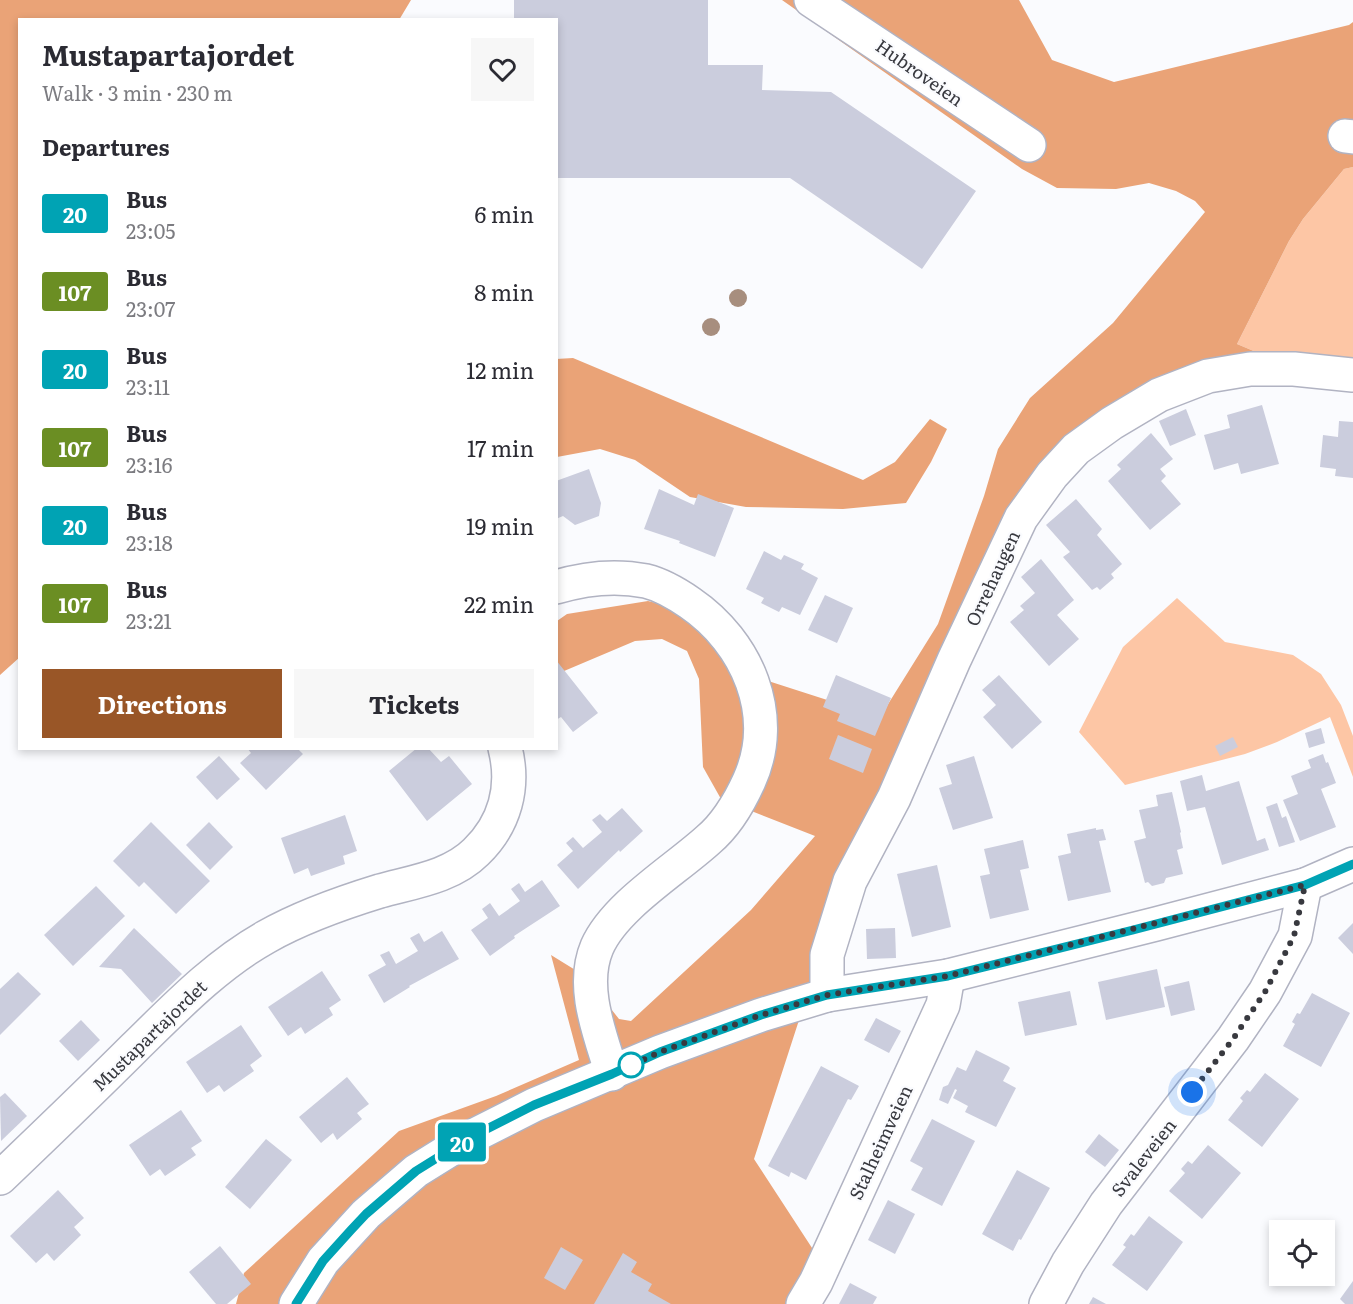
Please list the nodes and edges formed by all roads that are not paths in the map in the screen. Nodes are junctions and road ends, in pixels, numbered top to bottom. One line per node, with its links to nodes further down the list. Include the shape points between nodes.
1 (811, 0): 2 (street, Hubroveien)
2 (1029, 145)
3 (1353, 375): 9 (street, Orrehaugen, via 1250,369 1208,376 1159,394 1112,423 1076,449 1052,476 1021,518 894,798 850,881 827,955)
4 (558, 586): 10 (street, via 617,577 646,582 682,597 719,625 738,651 752,681 760,722 750,779 730,814 708,840 620,915 597,946 589,977 590,993)
5 (506, 750): 11 (street, Mustapartajordet, via 509,782 505,807 489,838 475,854 430,878 310,916 266,936 208,978)
6 (1353, 864): 7 (street)
7 (1305, 885): 8 (street); 14 (street, Svaleveien, via 1294,936 1265,992 1106,1204)
8 (948, 976): 9 (street); 13 (street, Stalheimveien, via 943,1005)
9 (827, 995): 10 (street, via 660,1052)
10 (612, 1074): 12 (street, via 534,1105 416,1171 366,1214 323,1261)
11 (0, 1178)
12 (296, 1304)
13 (803, 1304)
14 (1046, 1304)

